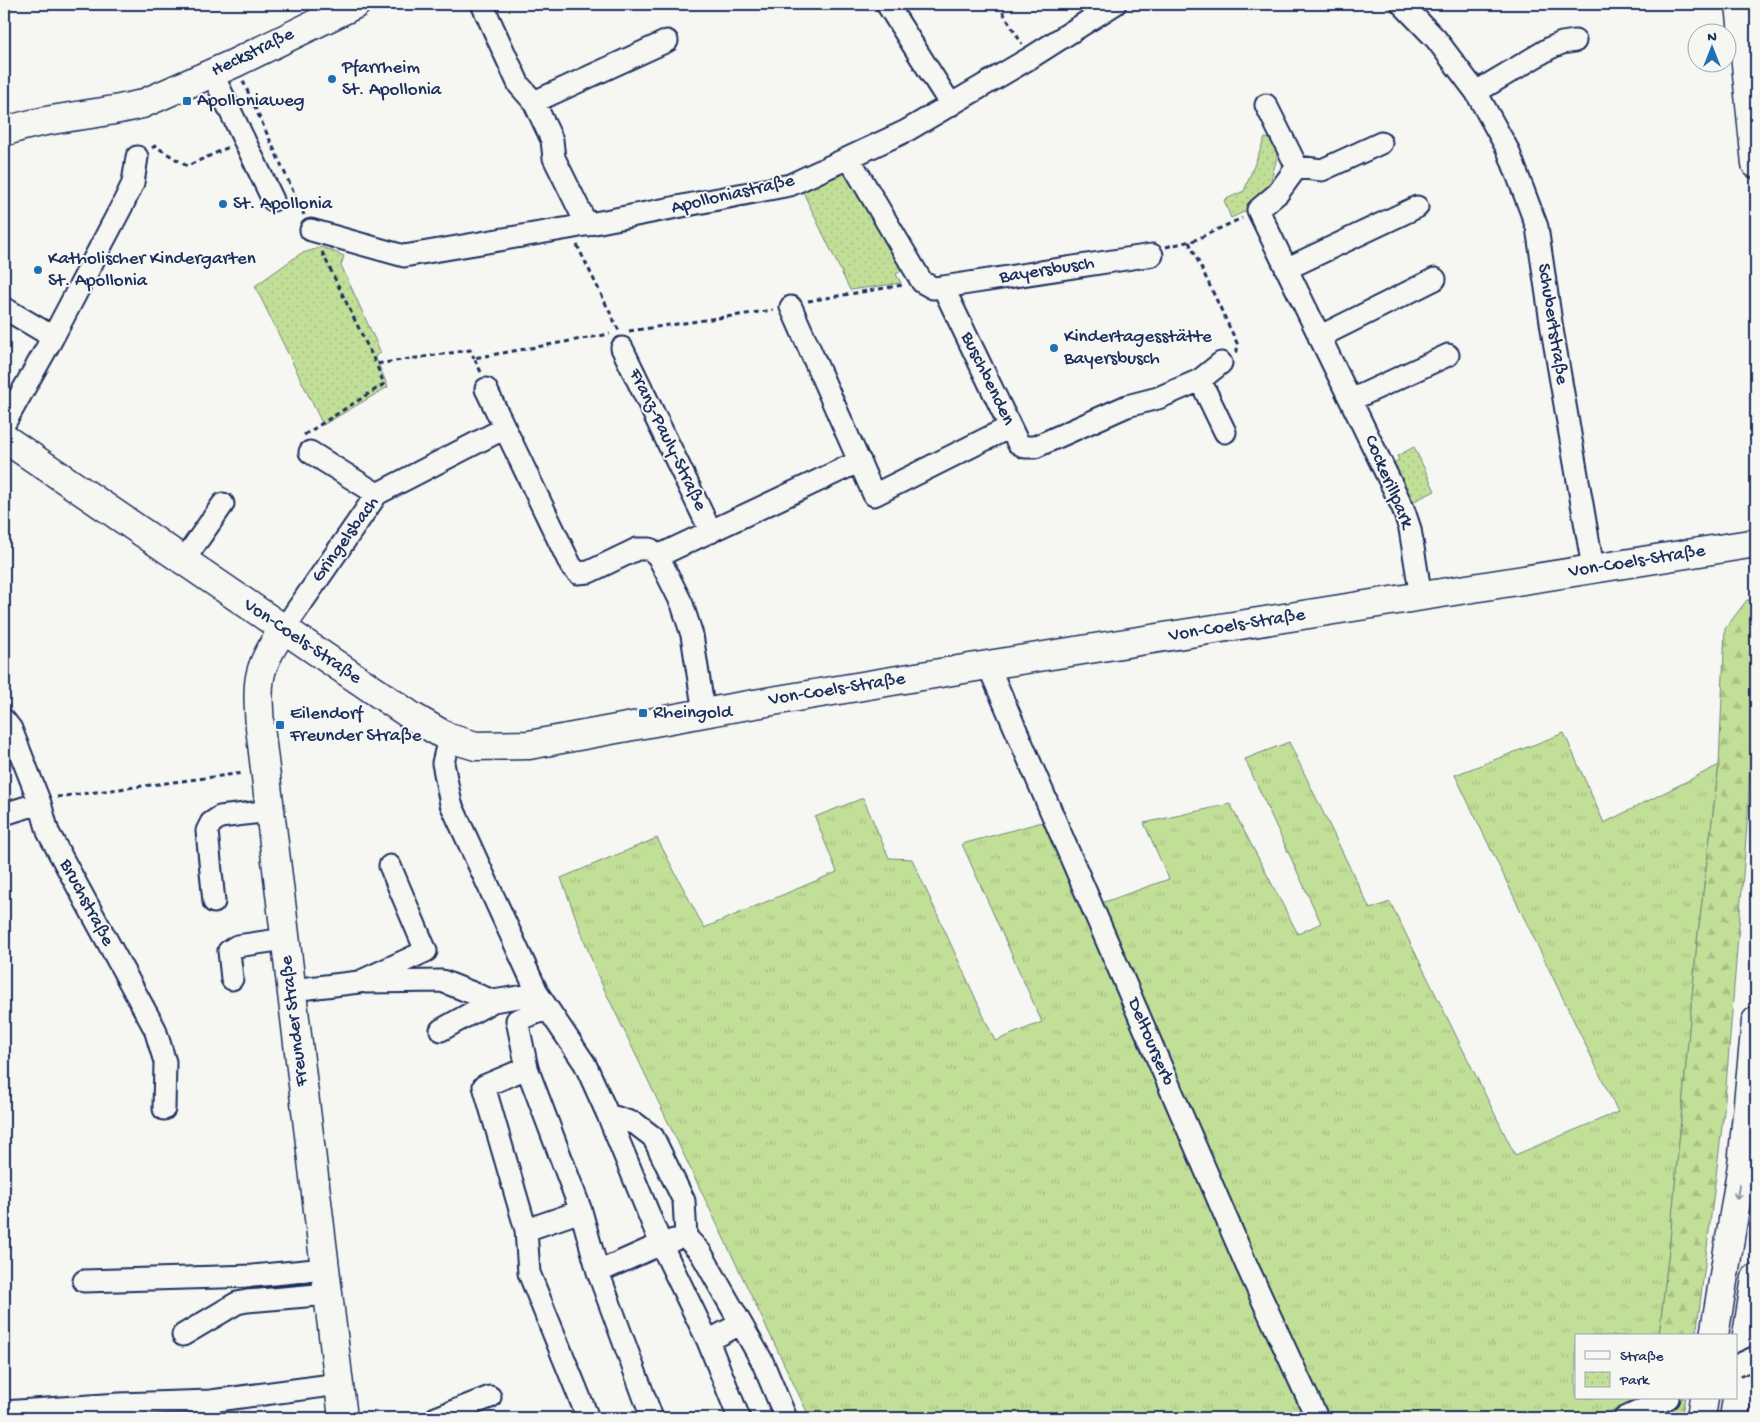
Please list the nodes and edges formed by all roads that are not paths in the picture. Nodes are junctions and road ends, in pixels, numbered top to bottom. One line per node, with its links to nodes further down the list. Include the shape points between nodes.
1 (356, 4): 9 (main road, Heckstraße)
2 (482, 4): 11 (street, via 519,85)
3 (887, 4): 12 (street)
4 (1115, 4): 12 (street, Apolloniastraße)
5 (1402, 4): 10 (street, Schubertstraße, via 1436,39)
6 (1740, 4): 18 (main road)
7 (668, 41): 11 (street)
8 (1575, 41): 10 (street, via 1550,48)
9 (223, 68): 14 (main road, Heckstraße, via 142,104 55,118); 20 (street, via 245,140)
10 (1476, 92): 51 (street, Schubertstraße, via 1508,150 1537,226)
11 (534, 102): 22 (street, via 552,140 554,158)
12 (951, 105): 17 (street, Apolloniastraße)
13 (1266, 106): 19 (street)
14 (4, 132)
15 (1381, 143): 19 (street, via 1322,170)
16 (137, 157): 30 (street, via 133,184)
17 (849, 158): 22 (street, Apolloniastraße, via 790,185); 27 (street, via 922,282 933,288)
18 (1756, 164)
19 (1297, 167): 25 (street, Cockerillpark, via 1278,193 1258,210)
20 (273, 200)
21 (1417, 207): 25 (street)
22 (578, 226): 23 (street, Apolloniastraße, via 404,256)
23 (311, 230)
24 (1152, 255): 27 (street, Bayersbusch)
25 (1286, 269): 31 (street, Cockerillpark)
26 (1435, 279): 31 (street)
27 (943, 287): 40 (street, Buschbenden)
28 (791, 307): 44 (street)
29 (4, 308): 30 (street)
30 (53, 337): 38 (street)
31 (1319, 337): 37 (street, Cockerillpark)
32 (622, 348): 47 (street, Franz-Pauly-Straße)
33 (1448, 355): 37 (street)
34 (1221, 363): 35 (street, Buschbenden)
35 (1200, 380): 40 (street, Buschbenden, via 1158,398 1127,406 1035,447 1018,443); 41 (street)
36 (486, 389): 39 (street)
37 (1351, 400): 52 (street, Cockerillpark, via 1403,508 1410,529)
38 (4, 424)
39 (505, 428): 45 (street, Gringelsbach); 49 (street, via 571,566 578,573 589,572 637,549 650,549)
40 (1010, 428): 44 (street, via 874,495)
41 (1224, 432)
42 (4, 438): 50 (main road, Von-Coels-Straße)
43 (310, 452): 45 (street)
44 (860, 461): 47 (street, Franz-Pauly-Straße)
45 (377, 494): 53 (street, Gringelsbach)
46 (223, 504): 50 (street)
47 (711, 532): 49 (street, Franz-Pauly-Straße)
48 (1752, 544): 51 (main road, Von-Coels-Straße)
49 (658, 556): 55 (street, via 682,604 692,635)
50 (184, 560): 53 (main road, Von-Coels-Straße)
51 (1592, 568): 52 (main road, Von-Coels-Straße)
52 (1421, 597): 54 (main road, Von-Coels-Straße)
53 (283, 630): 57 (main road, Von-Coels-Straße); 59 (main road, Freunder Straße, via 265,657 259,678 260,727)
54 (988, 665): 55 (main road, Von-Coels-Straße); 101 (street, Deltourserb, via 1242,1254)
55 (704, 713): 57 (main road, Von-Coels-Straße, via 529,745 476,746)
56 (4, 720): 58 (street, Bruchstraße, via 11,729)
57 (449, 738): 68 (street, via 443,763 451,804)
58 (40, 803): 60 (street); 72 (street, Bruchstraße, via 48,832 155,1030 165,1062)
59 (270, 811): 62 (street, via 220,817 211,823 207,831); 63 (main road, Freunder Straße)
60 (4, 814)
61 (390, 866): 65 (street, via 426,951)
62 (214, 902)
63 (285, 939): 64 (street, via 238,946 229,951); 66 (main road, Freunder Straße)
64 (232, 979)
65 (359, 982): 66 (street); 67 (street, via 442,981)
66 (292, 990): 81 (main road, Freunder Straße)
67 (493, 1001): 68 (street); 70 (street)
68 (543, 1002): 71 (street, via 517,1020); 73 (street, via 585,1064)
69 (1756, 1022): 83 (main road, one-way to 83, via 1742,1165)
70 (441, 1030)
71 (527, 1068): 74 (street); 75 (street, via 484,1086)
72 (164, 1109)
73 (608, 1115): 76 (street, via 636,1124 653,1137 684,1201); 77 (street)
74 (581, 1211): 75 (street); 78 (street)
75 (526, 1230): 97 (street, via 529,1273)
76 (686, 1237): 77 (street); 82 (street, via 701,1253)
77 (661, 1244): 78 (street); 85 (street)
78 (598, 1272): 98 (street)
79 (1756, 1278): 89 (main road)
80 (84, 1281): 81 (street, via 253,1276)
81 (327, 1282): 84 (street, via 238,1303); 88 (main road, Freunder Straße)
82 (740, 1324): 85 (street); 100 (street, via 762,1361)
83 (1714, 1334)
84 (183, 1335)
85 (708, 1340): 99 (street)
86 (1756, 1357): 87 (street, bridge)
87 (1738, 1365)
88 (339, 1384): 94 (street, via 211,1401); 95 (main road, Freunder Straße)
89 (1738, 1393)
90 (490, 1397): 96 (street)
91 (1704, 1400): 103 (main road)
92 (1737, 1400): 104 (main road)
93 (1661, 1401): 102 (street)
94 (4, 1412)
95 (343, 1418)
96 (436, 1418)
97 (588, 1418)
98 (652, 1418)
99 (739, 1418)
100 (786, 1418)
101 (1317, 1418)
102 (1625, 1418)
103 (1701, 1418)
104 (1734, 1418)

